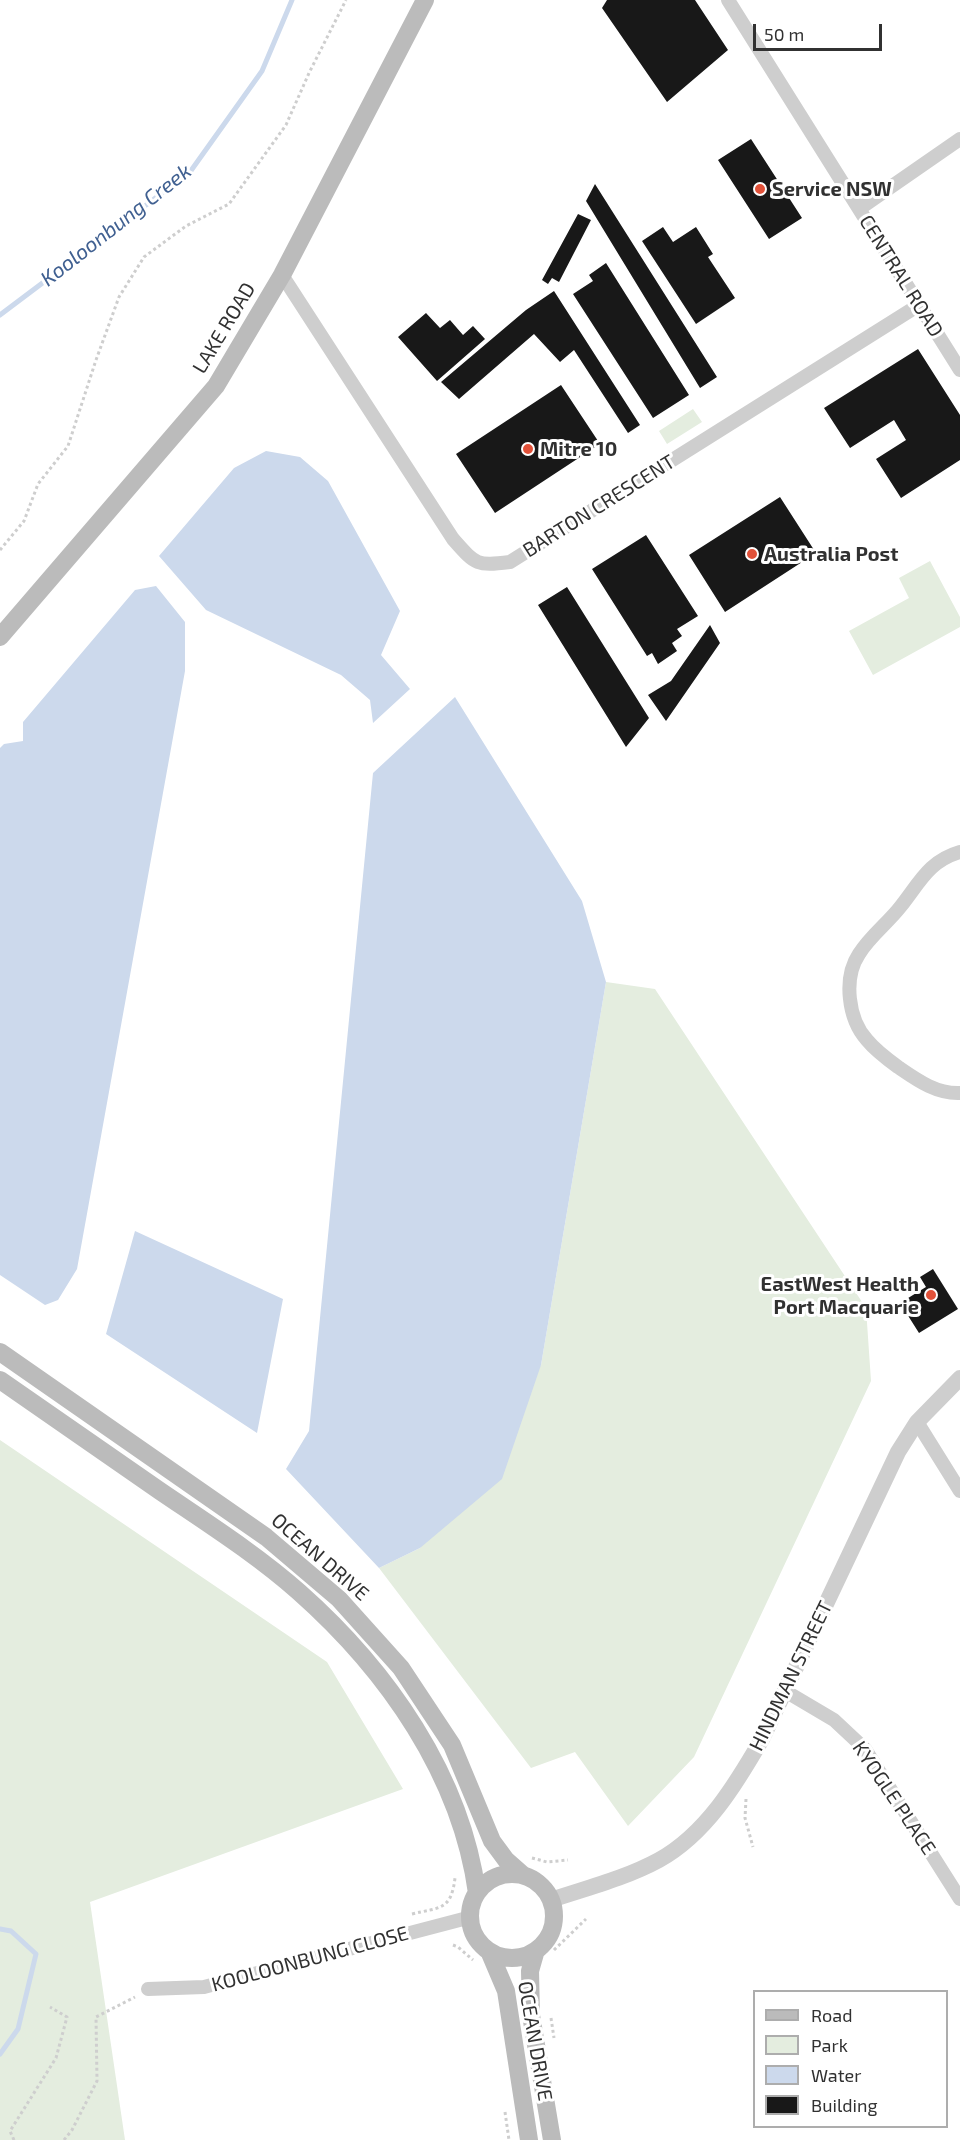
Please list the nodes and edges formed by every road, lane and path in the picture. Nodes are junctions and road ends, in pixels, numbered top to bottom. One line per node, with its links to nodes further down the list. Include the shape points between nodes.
1 (346, 0): 9 (path, via 286,125 230,204 186,226 144,257 119,297 68,446 38,484 24,522)
2 (425, 0): 6 (main road, LAKE ROAD)
3 (728, 0): 5 (street, CENTRAL ROAD)
4 (960, 139): 5 (street)
5 (859, 209): 7 (street, CENTRAL ROAD)
6 (282, 275): 7 (street, BARTON CRESCENT, via 453,539 470,558 483,565 510,562); 10 (main road, LAKE ROAD, via 216,386)
7 (919, 305): 8 (street, CENTRAL ROAD)
8 (960, 370)
9 (0, 550)
10 (0, 637)
11 (960, 852): 12 (street, via 933,864 858,956 850,978 849,997 866,1040 885,1057 916,1080 939,1091)
12 (960, 1093)
13 (0, 1352): 21 (main road, OCEAN DRIVE, via 266,1537 339,1599 401,1668 452,1745 492,1841)
14 (960, 1378): 16 (street, HINDMAN STREET)
15 (0, 1380): 23 (main road, OCEAN DRIVE, via 249,1552 298,1591 342,1634 383,1679 435,1760 470,1849)
16 (917, 1422): 17 (street); 18 (street, HINDMAN STREET, via 898,1452)
17 (960, 1491)
18 (785, 1691): 24 (street, KYOGLE PLACE, via 834,1720 865,1749); 25 (street, HINDMAN STREET, via 743,1773 691,1836 660,1860)
19 (746, 1799): 20 (path, via 745,1818)
20 (753, 1847)
21 (523, 1875): 23 (main road, via 498,1877); 25 (main road, via 540,1885)
22 (455, 1876): 26 (path, via 446,1905)
23 (477, 1893): 27 (main road)
24 (960, 1899)
25 (551, 1900): 30 (main road, via 554,1914)
26 (412, 1914)
27 (471, 1917): 31 (main road); 32 (street, KOOLOONBUNG CLOSE, via 204,1987)
28 (586, 1919): 30 (path, via 554,1950)
29 (453, 1945): 31 (path)
30 (544, 1954): 31 (main road); 41 (main road, OCEAN DRIVE, via 530,1971 531,2007)
31 (483, 1957): 40 (main road, OCEAN DRIVE, via 506,1991)
32 (148, 1989): 38 (path, via 96,2017 97,2081)
33 (50, 2007): 37 (path, via 67,2017 56,2058 10,2132)
34 (550, 2014): 35 (path)
35 (556, 2047)
36 (504, 2106): 39 (path)
37 (14, 2140)
38 (64, 2140)
39 (509, 2140)
40 (529, 2140)
41 (552, 2140)

